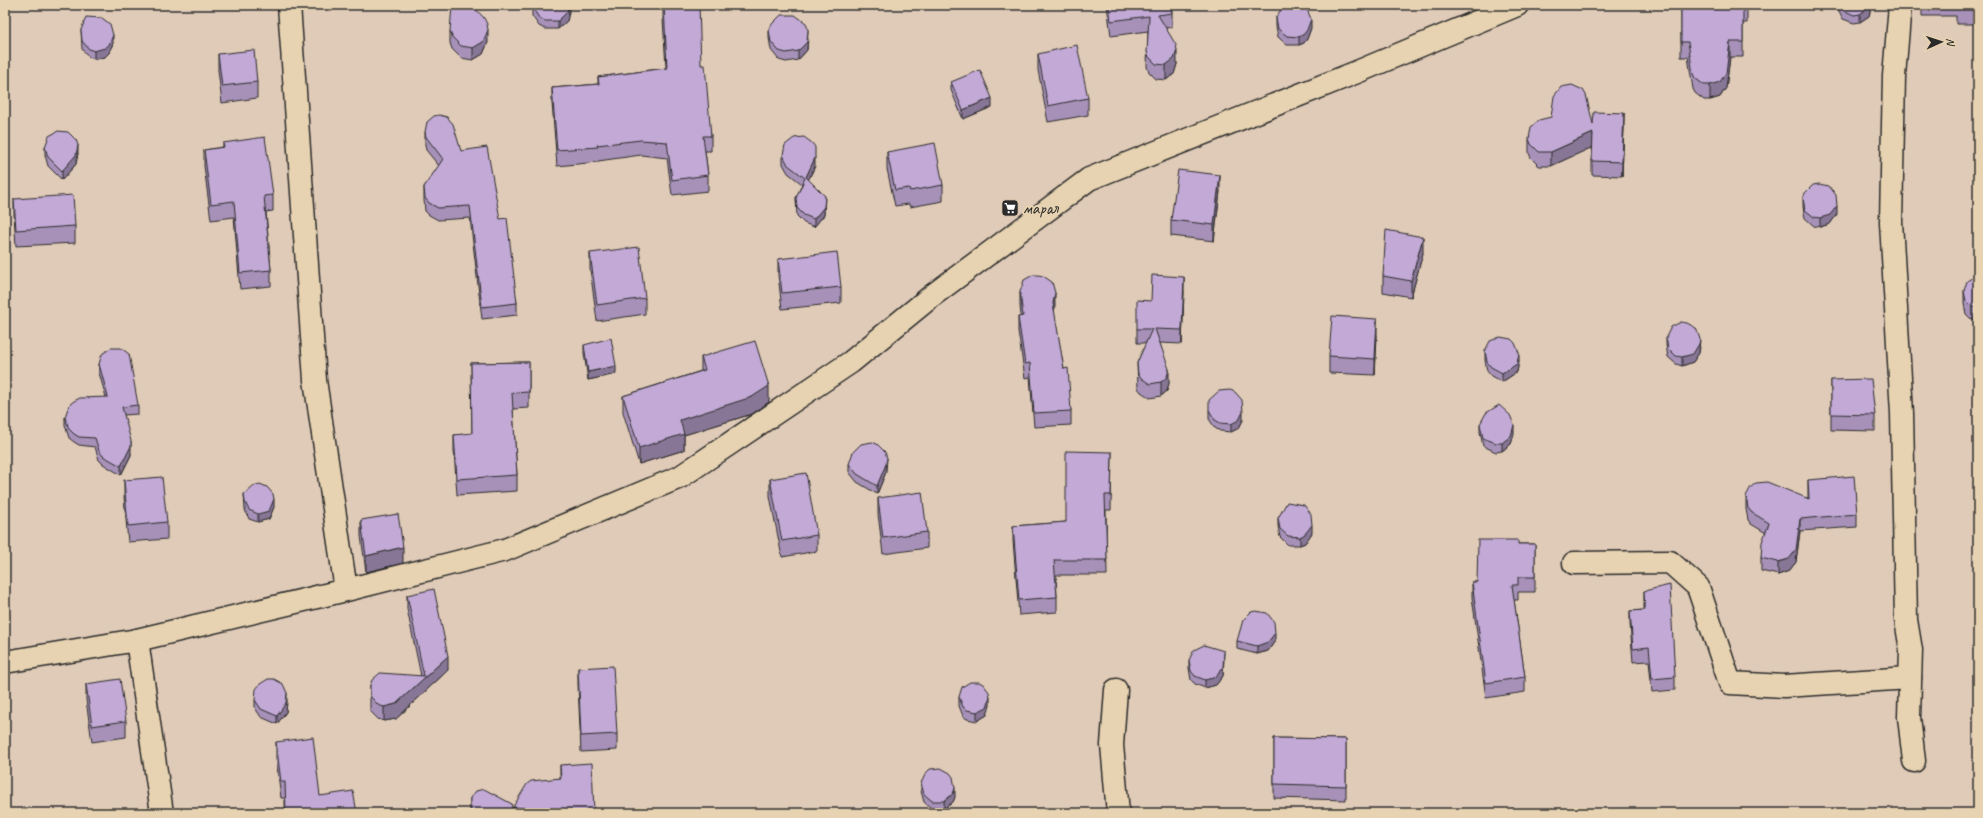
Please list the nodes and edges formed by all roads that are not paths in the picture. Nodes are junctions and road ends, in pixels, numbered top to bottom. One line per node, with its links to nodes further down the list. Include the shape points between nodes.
1 (289, 5): 6 (street, via 315,380)
2 (1517, 5): 4 (street)
3 (1900, 5): 9 (street, via 1894,76 1892,222 1902,413 1906,620 1911,650)
4 (1495, 9): 6 (street, via 1357,72 1089,179 933,295 851,362 680,477 505,550)
5 (1574, 563): 9 (street, via 1670,562 1698,587 1730,683 1784,686)
6 (346, 590): 7 (street)
7 (137, 640): 8 (street); 12 (street)
8 (5, 662)
9 (1910, 678): 11 (street)
10 (1116, 690): 13 (street, via 1112,745)
11 (1914, 761)
12 (162, 813)
13 (1118, 813)

